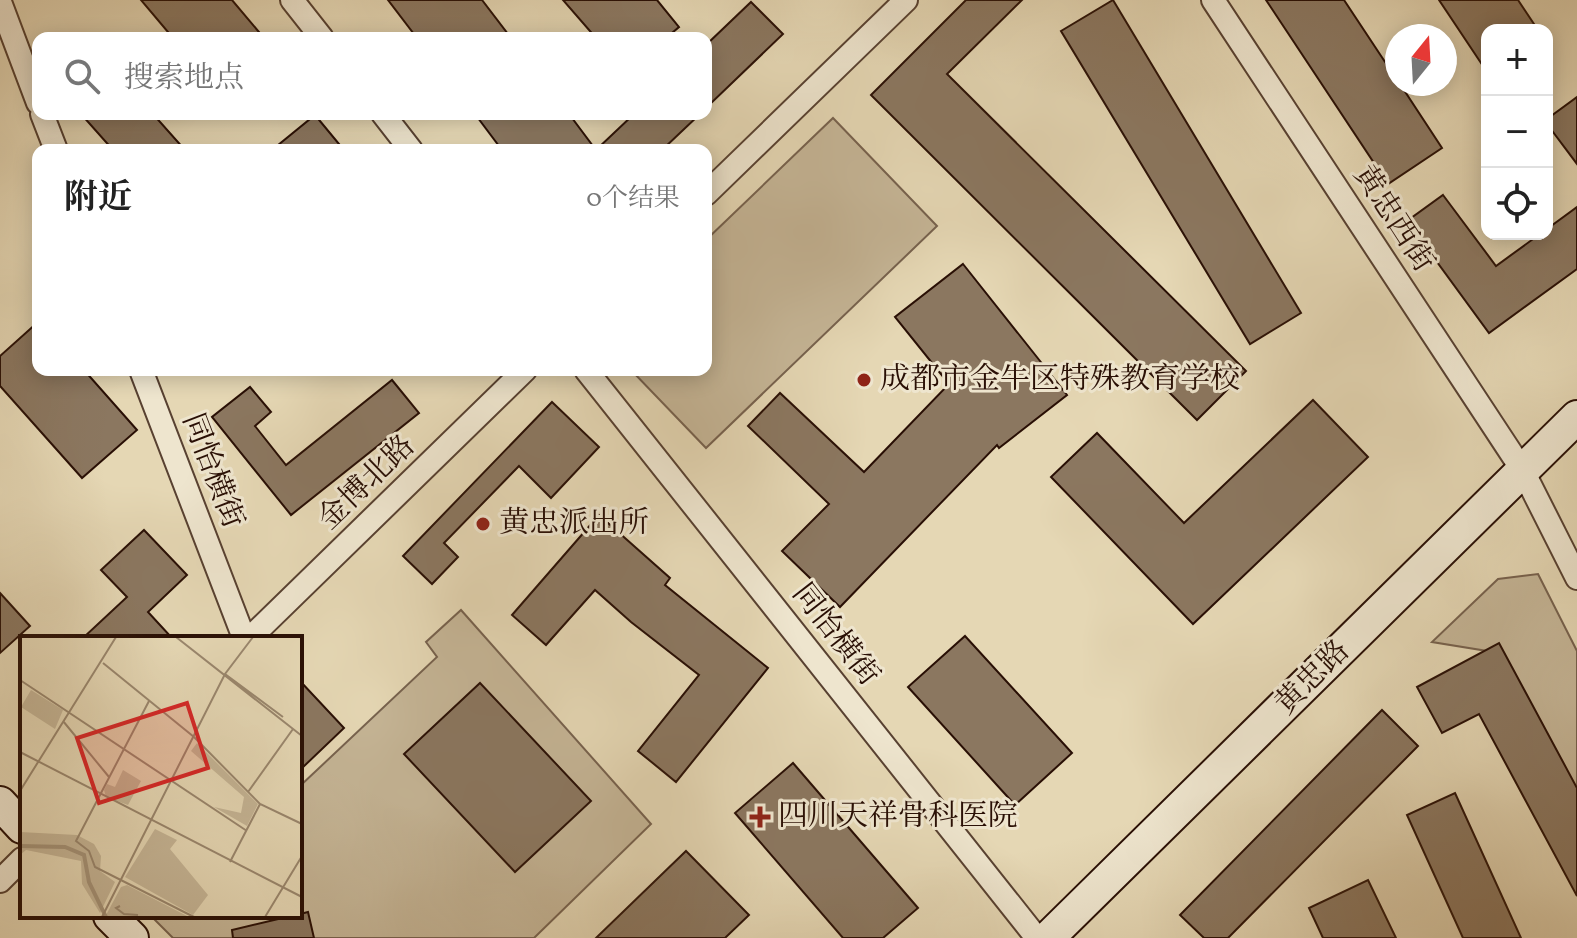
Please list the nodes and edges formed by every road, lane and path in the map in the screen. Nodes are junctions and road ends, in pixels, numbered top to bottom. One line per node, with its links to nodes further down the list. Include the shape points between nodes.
1 (292, 0): 5 (street)
2 (906, 0): 11 (street)
3 (1213, 0): 16 (street, 黄忠西街)
4 (0, 2): 6 (street)
5 (317, 32)
6 (32, 87)
7 (44, 120): 9 (street)
8 (388, 120): 10 (street)
9 (54, 144)
10 (406, 144)
11 (712, 188)
12 (143, 376): 18 (street, 同怡横街)
13 (519, 376): 19 (street, 金博北路)
14 (591, 376): 26 (street, 同怡横街)
15 (1577, 417): 16 (street, 黄忠路)
16 (1523, 471): 17 (street, 黄忠西街); 27 (street, 黄忠路)
17 (1577, 578)
18 (243, 636)
19 (252, 636)
20 (0, 803): 21 (street)
21 (20, 825)
22 (20, 861): 23 (street)
23 (0, 881)
24 (112, 918): 25 (street)
25 (132, 938)
26 (1037, 938)
27 (1048, 938)

